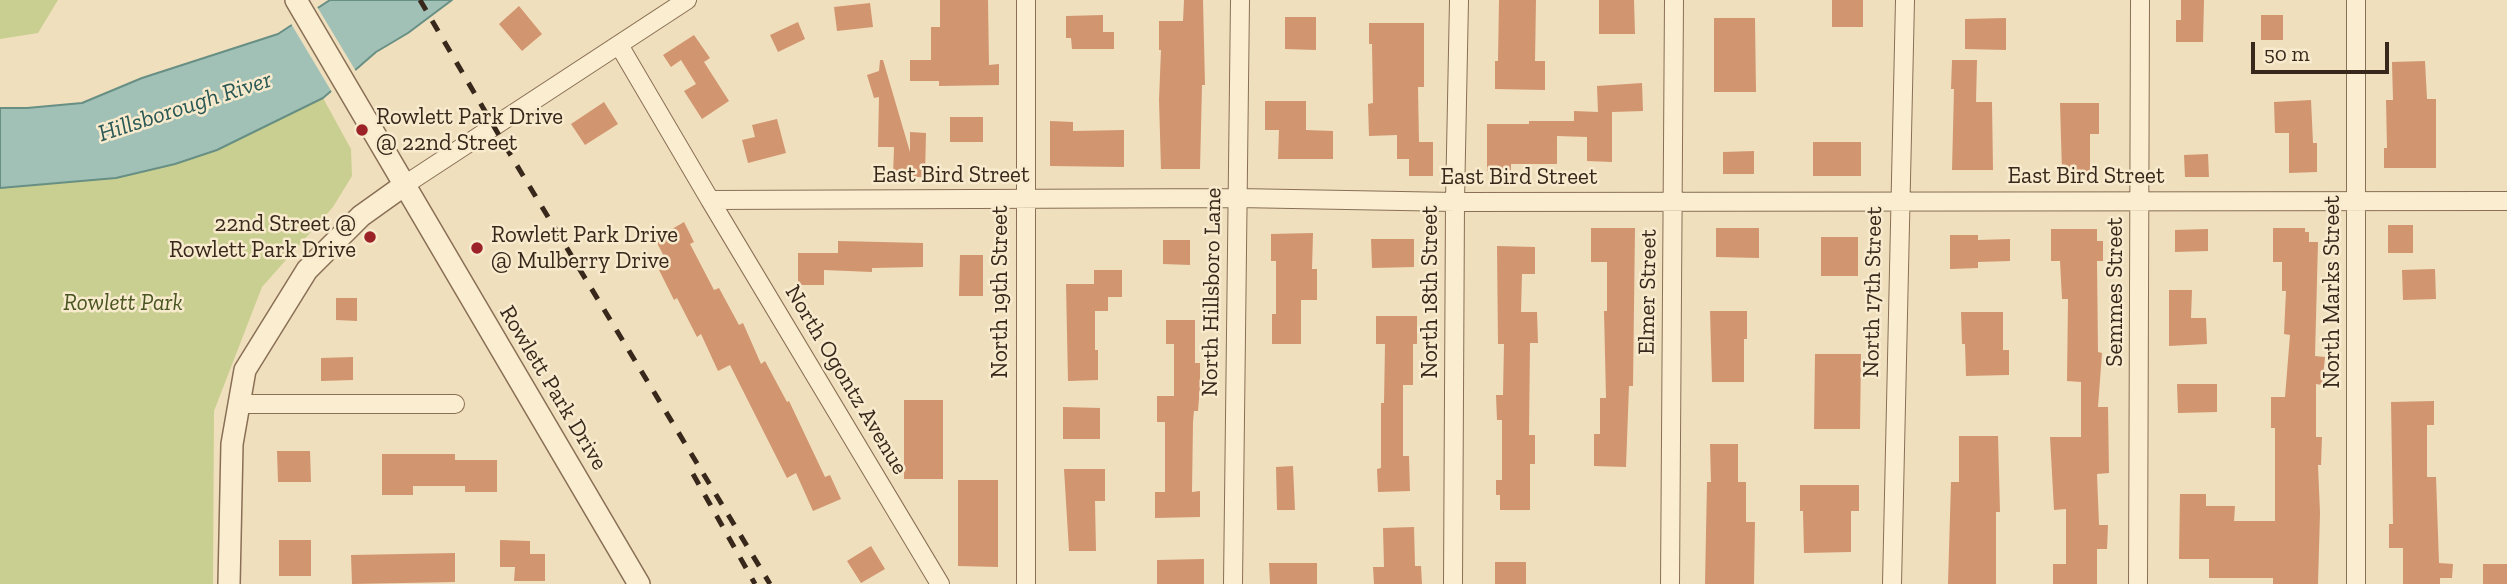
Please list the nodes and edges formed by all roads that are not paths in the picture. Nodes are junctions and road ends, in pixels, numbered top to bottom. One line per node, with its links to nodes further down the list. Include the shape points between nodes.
1 (296, 0): 11 (street, Rowlett Park Drive)
2 (687, 0): 10 (street)
3 (1026, 0): 14 (street, North 19th Street)
4 (1240, 0): 12 (street, North Hillsboro Lane)
5 (1459, 0): 19 (street, North 18th Street)
6 (1674, 0): 20 (street, Elmer Street)
7 (1905, 0): 16 (street, North 17th Street)
8 (2140, 0): 17 (street, Semmes Street)
9 (2356, 0): 15 (street, North Marks Street)
10 (619, 45): 11 (street); 13 (street)
11 (403, 186): 21 (street, via 361,216 307,270 245,370); 24 (street, Rowlett Park Drive)
12 (1238, 198): 14 (street, East Bird Street); 19 (street, East Bird Street); 27 (street, North Hillsboro Lane)
13 (710, 200): 14 (street, East Bird Street); 25 (street, North Ogontz Avenue)
14 (1025, 200): 26 (street, North 19th Street)
15 (2357, 200): 17 (street, East Bird Street); 18 (street, East Bird Street); 32 (street, North Marks Street)
16 (1900, 201): 17 (street, East Bird Street); 20 (street, East Bird Street); 30 (street, North 17th Street)
17 (2140, 201): 31 (street, Semmes Street)
18 (2507, 201)
19 (1455, 202): 20 (street, East Bird Street); 28 (street, North 18th Street)
20 (1674, 202): 29 (street, Elmer Street)
21 (238, 404): 22 (street); 23 (street, via 232,444)
22 (454, 404)
23 (229, 584)
24 (639, 584)
25 (940, 584)
26 (1026, 584)
27 (1233, 584)
28 (1453, 584)
29 (1670, 584)
30 (1892, 584)
31 (2138, 584)
32 (2356, 584)

